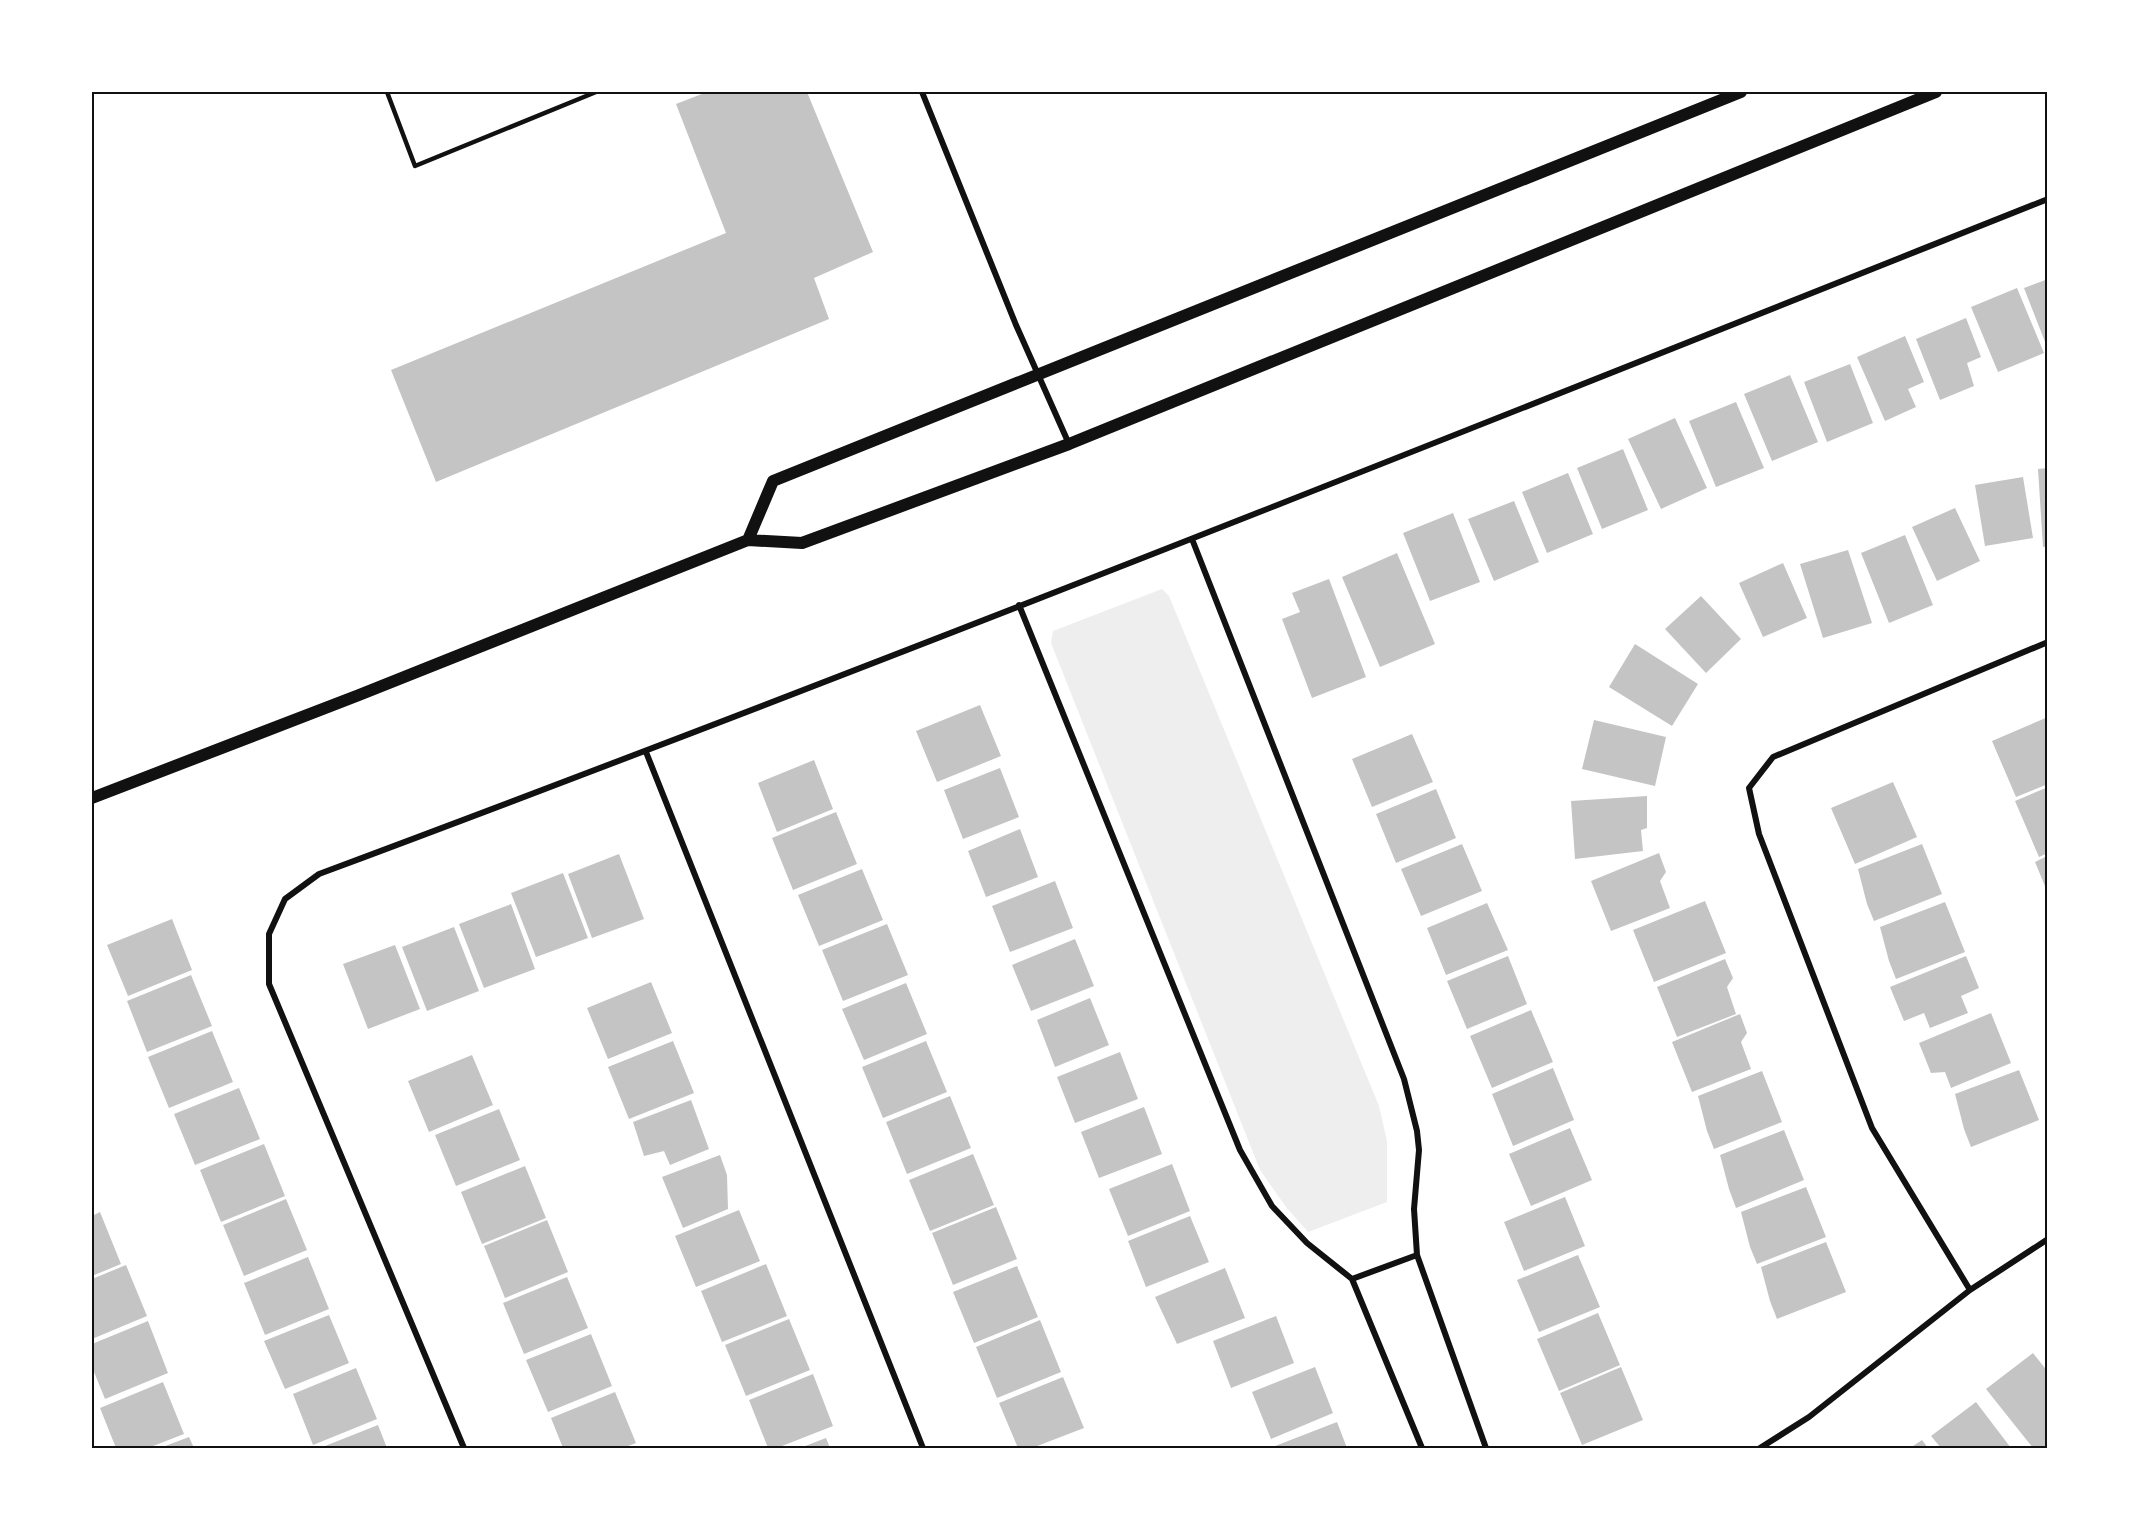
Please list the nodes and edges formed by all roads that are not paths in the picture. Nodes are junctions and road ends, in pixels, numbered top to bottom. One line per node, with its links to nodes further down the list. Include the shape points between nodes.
1 (387, 92): 2 (lane, via 415,166)
2 (596, 92)
3 (922, 92): 7 (street)
4 (1742, 92): 7 (main road)
5 (1936, 92): 8 (main road)
6 (2048, 199): 9 (street)
7 (1038, 375): 8 (street); 10 (main road, via 774,481)
8 (1069, 444): 10 (main road, via 802,543)
9 (1192, 539): 11 (street); 16 (street, via 1404,1079 1418,1131 1413,1209)
10 (748, 540): 14 (main road)
11 (1019, 605): 13 (street); 17 (street, via 1240,1150 1272,1206 1307,1243)
12 (2048, 642): 18 (street, via 1773,757 1749,788 1759,834 1872,1128)
13 (646, 752): 19 (street, via 319,874 285,899 269,934 269,984); 20 (street)
14 (92, 798)
15 (2048, 1239): 18 (street)
16 (1417, 1255): 17 (street); 22 (street)
17 (1352, 1279): 21 (street)
18 (1970, 1290): 23 (street, via 1809,1417)
19 (464, 1449)
20 (923, 1449)
21 (1422, 1449)
22 (1486, 1449)
23 (1760, 1449)

